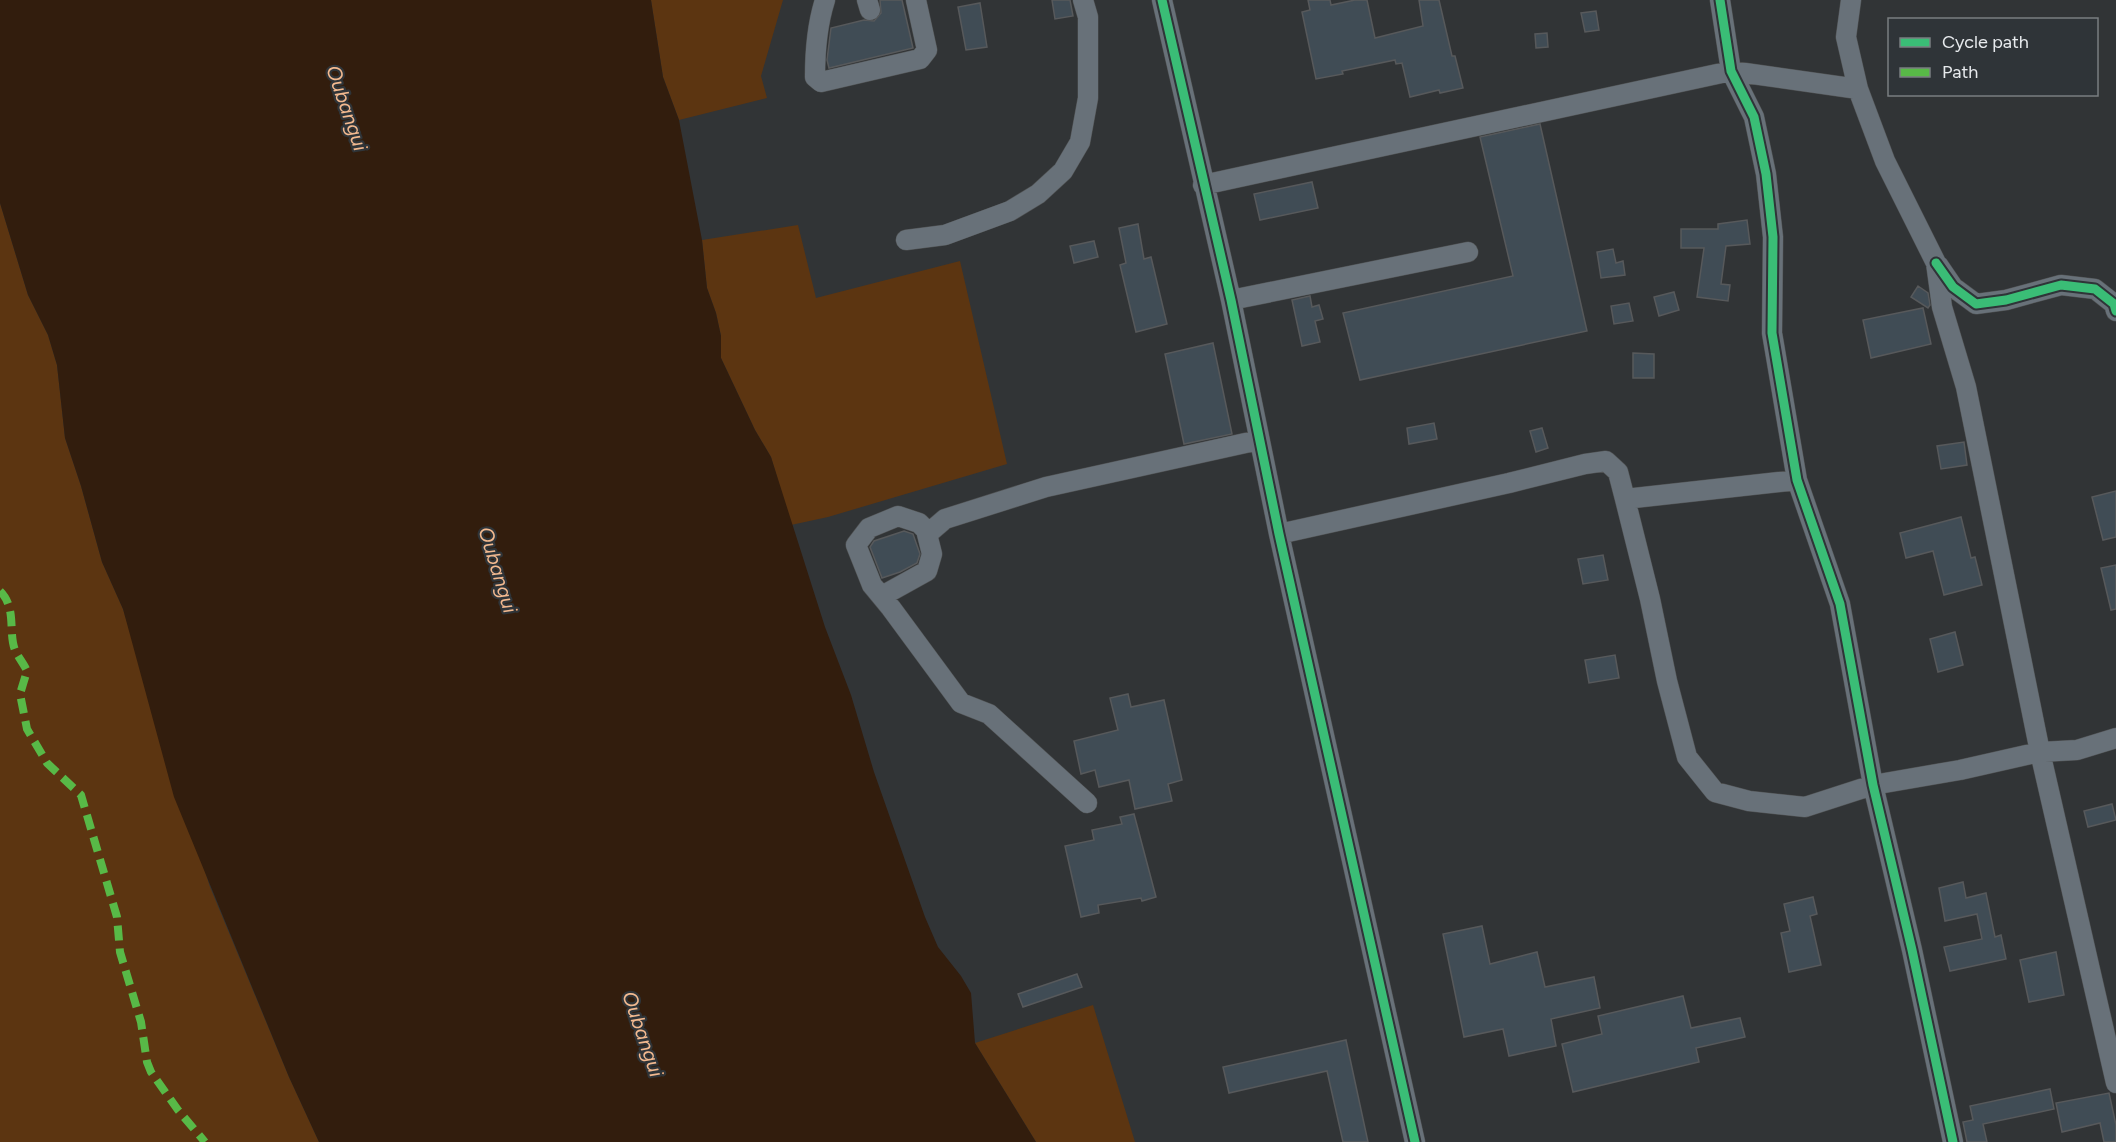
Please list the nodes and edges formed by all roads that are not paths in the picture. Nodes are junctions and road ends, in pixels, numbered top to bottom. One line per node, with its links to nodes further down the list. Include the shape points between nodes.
1 (825, 0): 2 (street, via 814,48 815,77 821,82 920,59 927,50)
2 (916, 0)
3 (1083, 0): 10 (street, via 1088,17 1088,98 1080,142 1063,171 1038,194 1010,211 945,235)
4 (1162, 0): 9 (street)
5 (1720, 0): 7 (street)
6 (1851, 0): 8 (street, via 1846,37)
7 (1731, 71): 8 (street); 9 (street); 16 (street, via 1754,117 1766,174 1773,237 1772,333)
8 (1858, 89): 12 (street, via 1885,161)
9 (1203, 185): 13 (street)
10 (906, 240)
11 (1468, 252): 13 (street)
12 (1936, 263): 14 (street, via 1953,287 1976,304 2061,285 2095,289); 22 (street, via 1942,307 1966,387)
13 (1231, 300): 15 (street)
14 (2116, 310)
15 (1259, 440): 18 (street, via 1046,487 945,519 931,531); 19 (street)
16 (1797, 480): 17 (street); 23 (street, via 1840,604)
17 (1625, 499): 19 (street, via 1618,472 1606,461); 23 (street, via 1687,757 1715,792 1749,801 1805,807)
18 (926, 530): 20 (street, via 932,546 927,571); 20 (street, via 920,523 898,516 869,528 856,545 872,585)
19 (1279, 534): 26 (street)
20 (882, 596): 24 (street, via 961,703 989,714)
21 (2116, 738): 22 (street, via 2077,750)
22 (2040, 752): 23 (street); 25 (street)
23 (1873, 785): 27 (street)
24 (1087, 803)
25 (2116, 1083)
26 (1415, 1142)
27 (1953, 1142)

